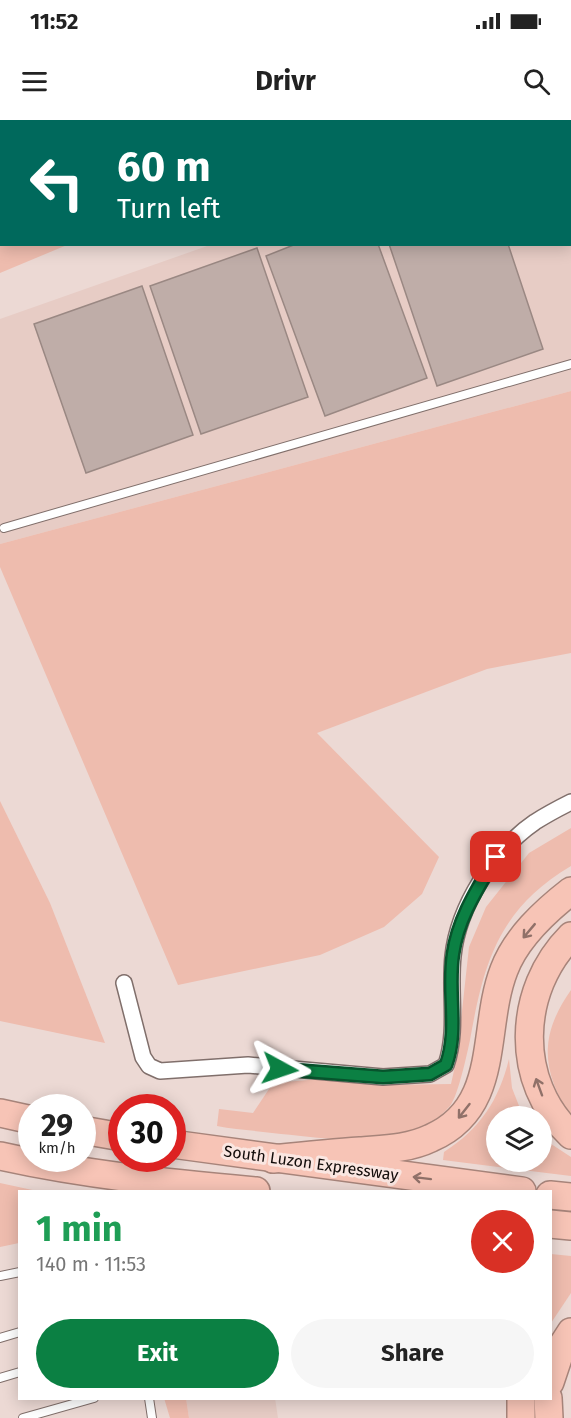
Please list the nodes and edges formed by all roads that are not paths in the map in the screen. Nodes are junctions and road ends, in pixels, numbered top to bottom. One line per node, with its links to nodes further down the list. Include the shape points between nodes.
1 (571, 364): 2 (lane)
2 (4, 528)
3 (571, 802): 6 (street, via 534,823 496,857 466,908 453,955 453,1046 446,1065 430,1074 383,1077 248,1065 160,1071 149,1066 143,1057)
4 (571, 891): 12 (highway, one-way to 12, via 532,927 508,960 499,983 483,1079 456,1122 432,1138 404,1147)
5 (571, 936): 9 (highway, one-way to 5, via 542,1097 533,1072 529,1039 532,1004 540,982 552,958)
6 (124, 983)
7 (0, 1113): 8 (highway)
8 (18, 1117)
9 (571, 1135)
10 (186, 1146): 12 (highway, South Luzon Expressway)
11 (0, 1156): 13 (highway, via 132,1179)
12 (273, 1159): 14 (highway, South Luzon Expressway, one-way to 12)
13 (245, 1190)
14 (514, 1190)
15 (552, 1195): 16 (highway)
16 (571, 1197)
17 (552, 1224): 18 (highway)
18 (571, 1226)
19 (18, 1272): 20 (lane)
20 (0, 1276)
21 (571, 1332): 25 (highway)
22 (18, 1333): 23 (lane)
23 (0, 1338)
24 (18, 1373): 26 (lane)
25 (552, 1376)
26 (0, 1378)
27 (87, 1400): 31 (lane)
28 (149, 1400): 32 (lane)
29 (521, 1400): 33 (highway)
30 (548, 1400): 34 (highway)
31 (23, 1418)
32 (152, 1418)
33 (521, 1418)
34 (549, 1418)

